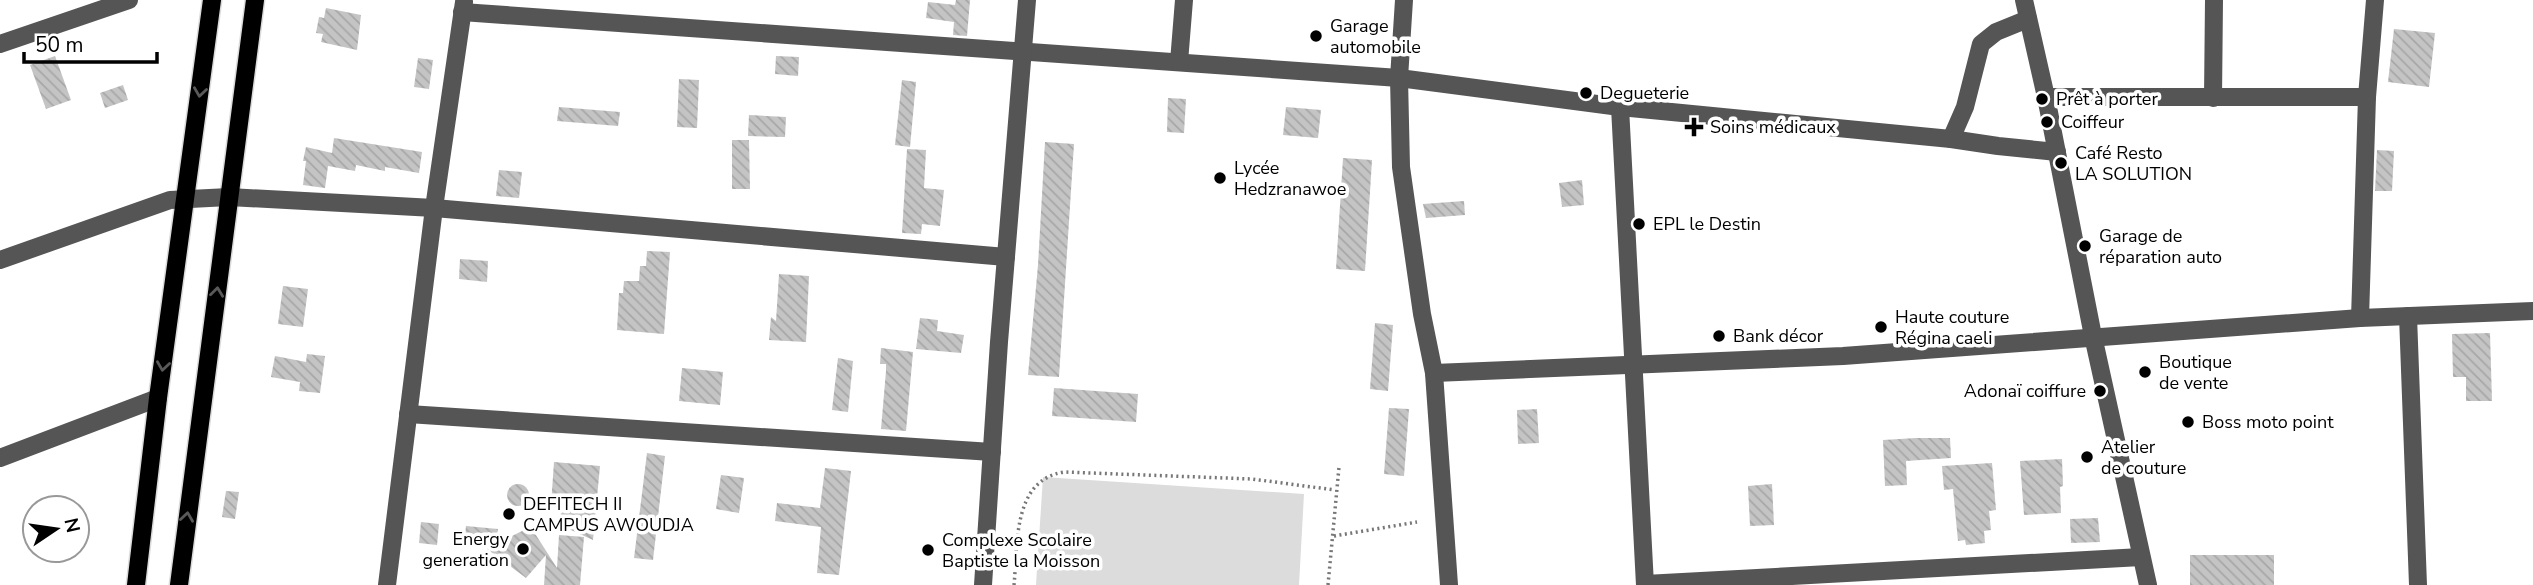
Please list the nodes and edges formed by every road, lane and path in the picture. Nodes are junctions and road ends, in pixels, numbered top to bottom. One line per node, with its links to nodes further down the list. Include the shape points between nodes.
1 (129, 0): 12 (street)
2 (212, 0): 23 (main road, one-way to 23)
3 (255, 0): 22 (main road)
4 (1027, 0): 13 (street)
5 (1184, 0): 14 (street)
6 (1404, 0): 15 (street)
7 (2024, 0): 11 (street)
8 (2214, 0): 18 (street)
9 (2375, 0): 17 (street)
10 (463, 6): 13 (street); 24 (street)
11 (2028, 19): 16 (street); 20 (street, via 1981,44 1965,107)
12 (0, 44)
13 (1025, 50): 14 (street); 25 (street)
14 (1179, 62): 15 (street)
15 (1399, 78): 19 (street); 32 (street, via 1401,167)
16 (2046, 97): 18 (street); 21 (street)
17 (2367, 97): 18 (street); 29 (street)
18 (2213, 98)
19 (1620, 107): 20 (street); 31 (street)
20 (1951, 139): 21 (street)
21 (2057, 152): 30 (street)
22 (229, 197): 23 (street); 24 (street); 44 (main road, one-way to 22)
23 (186, 198): 26 (street, via 154,204); 33 (main road, one-way to 33)
24 (434, 208): 25 (street); 34 (street)
25 (1006, 257): 35 (street)
26 (0, 260)
27 (2533, 311): 28 (street)
28 (2408, 316): 29 (street); 51 (street)
29 (2360, 318): 30 (street)
30 (2093, 336): 31 (street, via 1843,356); 41 (street)
31 (1633, 365): 32 (street); 42 (street)
32 (1434, 373): 49 (street)
33 (158, 398): 36 (street); 43 (main road)
34 (408, 414): 35 (street); 45 (street)
35 (992, 452): 46 (street)
36 (0, 458)
37 (1339, 467): 38 (path)
38 (1335, 490): 40 (path); 47 (path, via 1252,479 1052,473 1029,495 1020,516)
39 (1417, 522): 40 (path)
40 (1334, 536): 48 (path)
41 (2141, 557): 42 (street); 50 (street)
42 (1645, 584)
43 (136, 585)
44 (178, 585)
45 (387, 585)
46 (983, 585)
47 (1014, 585)
48 (1328, 585)
49 (1449, 585)
50 (2148, 585)
51 (2418, 585)

